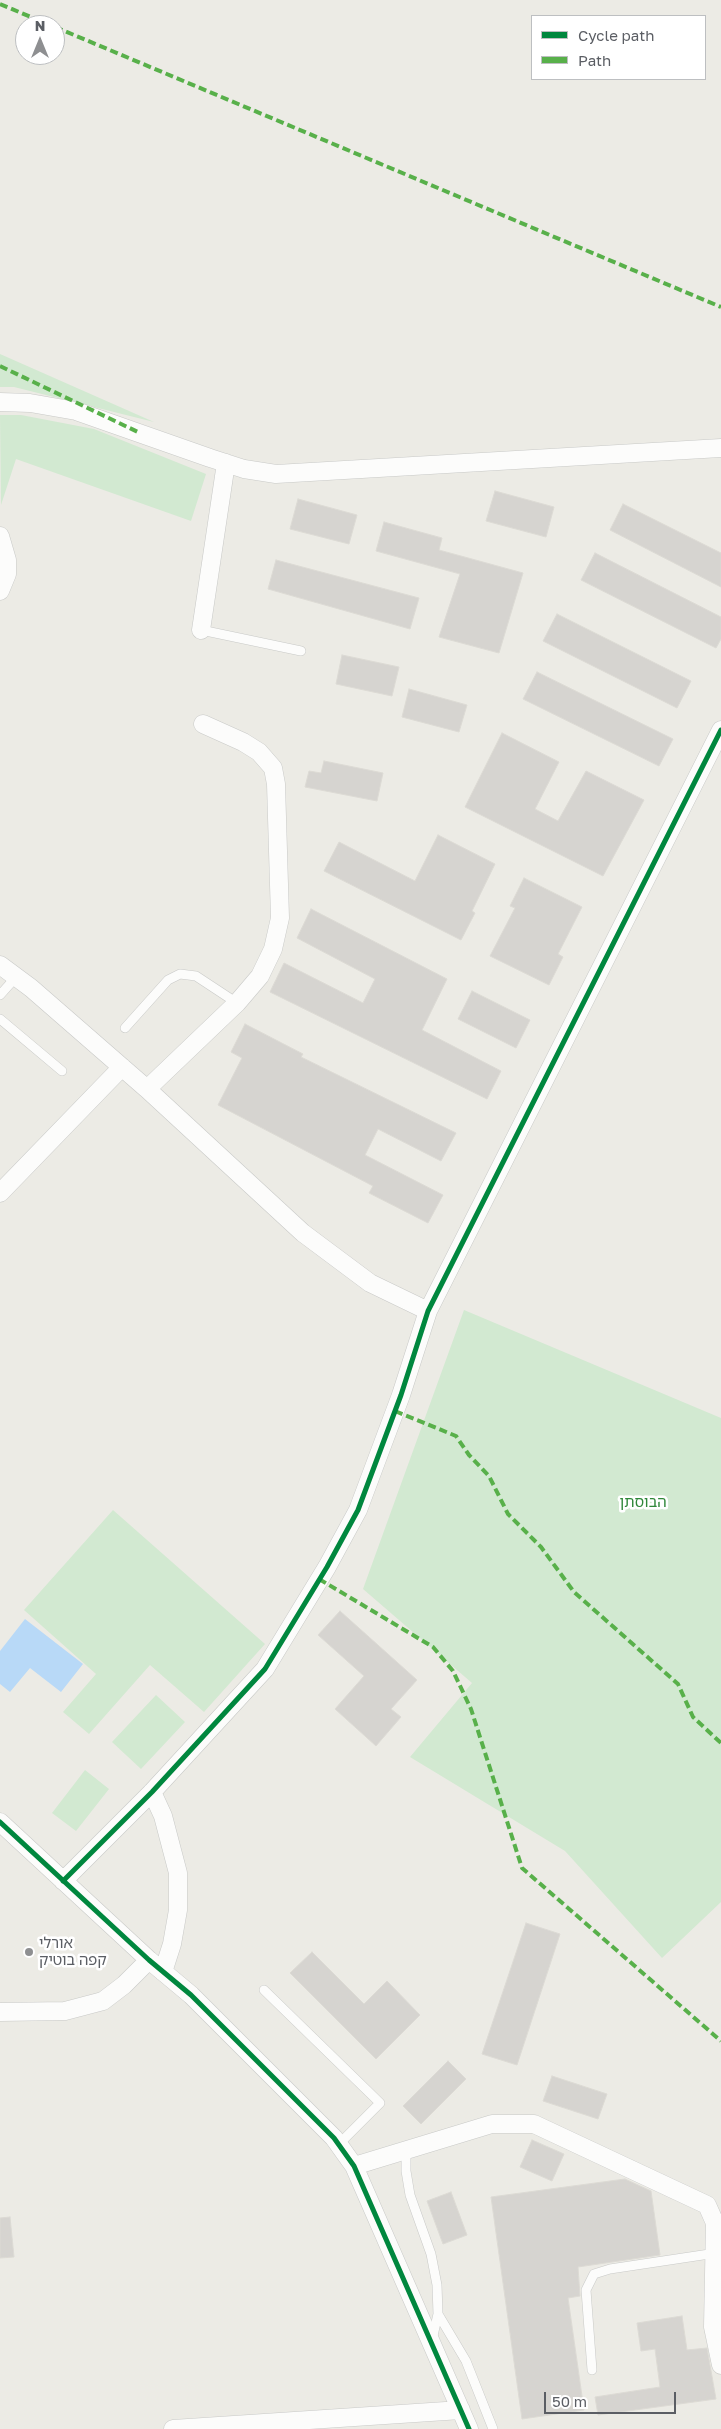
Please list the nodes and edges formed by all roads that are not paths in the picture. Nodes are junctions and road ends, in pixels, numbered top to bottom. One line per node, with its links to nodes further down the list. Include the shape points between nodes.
1 (0, 402): 3 (street, via 30,403 76,411)
2 (721, 448): 3 (street, via 276,474)
3 (226, 463): 6 (street)
4 (0, 536): 5 (street, via 7,560 7,574)
5 (0, 591)
6 (201, 630): 7 (lane)
7 (301, 651)
8 (203, 724): 13 (street, via 259,752 273,768 276,784 280,918 273,949 260,976)
9 (721, 730): 20 (street)
10 (0, 964): 11 (street)
11 (16, 977): 12 (lane); 16 (street)
12 (0, 995)
13 (237, 1003): 15 (lane, via 196,976 180,974 168,980); 18 (street)
14 (0, 1019): 17 (lane)
15 (125, 1028)
16 (122, 1067): 18 (street); 19 (street)
17 (62, 1072)
18 (147, 1089): 20 (street, via 303,1233 370,1283)
19 (0, 1193)
20 (428, 1311): 21 (street, via 358,1510 326,1567 265,1669)
21 (152, 1792): 23 (street); 25 (street, via 163,1816 178,1873 176,1919)
22 (0, 1822): 23 (street)
23 (64, 1881): 24 (street)
24 (149, 1960): 25 (street); 27 (street, via 103,2001 65,2011)
25 (163, 1972): 28 (street, via 191,1995 309,2111)
26 (264, 1990): 28 (lane, via 380,2103)
27 (0, 2012)
28 (338, 2144): 30 (street)
29 (406, 2150): 30 (street); 31 (street, via 492,2124 534,2124 707,2205 715,2224); 32 (lane, via 410,2195 431,2254)
30 (354, 2166): 33 (street)
31 (718, 2253): 34 (street, via 713,2327); 35 (lane, via 610,2268 594,2274 586,2290)
32 (438, 2314): 33 (lane); 39 (lane, via 466,2361)
33 (431, 2342): 36 (street)
34 (721, 2365)
35 (592, 2370)
36 (461, 2410): 37 (street); 38 (street)
37 (173, 2429)
38 (469, 2429)
39 (493, 2429)

